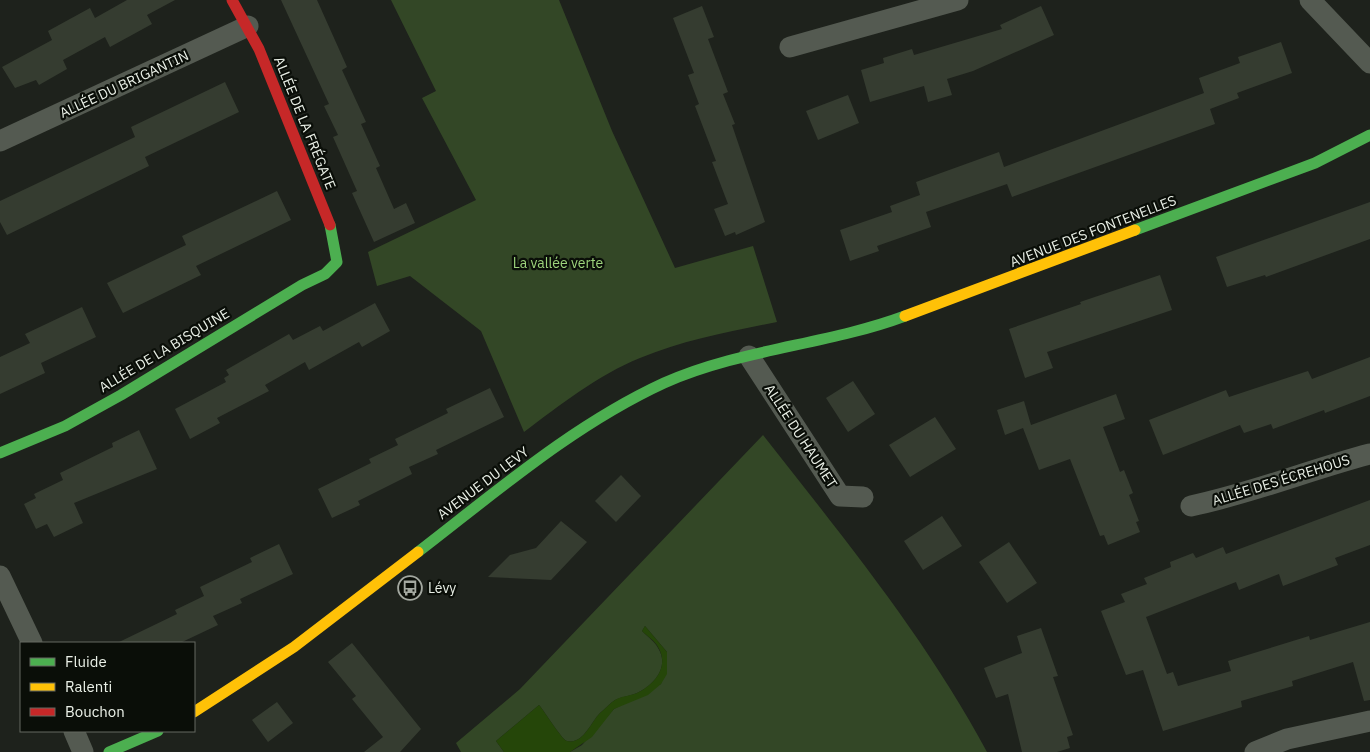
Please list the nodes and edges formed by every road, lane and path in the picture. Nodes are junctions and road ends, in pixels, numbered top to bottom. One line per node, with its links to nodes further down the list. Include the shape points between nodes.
1 (232, 0): 4 (street, ALLÉE DE LA FRÉGATE)
2 (958, 0): 5 (street)
3 (1310, 0): 6 (street)
4 (248, 26): 8 (street, ALLÉE DU BRIGANTIN); 9 (street, ALLÉE DE LA FRÉGATE, via 330,226)
5 (790, 47)
6 (1370, 63)
7 (1370, 135): 10 (street, AVENUE DES FONTENELLES, via 1315,163 1004,281 897,319)
8 (0, 141)
9 (337, 262): 12 (street, ALLÉE DE LA BISQUINE, via 325,274 121,395 65,426)
10 (820, 340): 11 (street, AVENUE DU LEVY)
11 (749, 356): 14 (street, ALLÉE DU HAUMET, via 840,496); 18 (street, AVENUE DU LEVY, via 664,383 614,409 548,452 294,647)
12 (0, 453)
13 (1370, 454): 15 (street, ALLÉE DES ÉCREHOUS, via 1235,497)
14 (863, 497)
15 (1191, 506)
16 (0, 576): 17 (street)
17 (32, 642)
18 (195, 711)
19 (1370, 721): 24 (street, via 1287,739)
20 (74, 732): 22 (street)
21 (156, 732): 23 (street)
22 (83, 752)
23 (109, 752)
24 (1254, 752)

